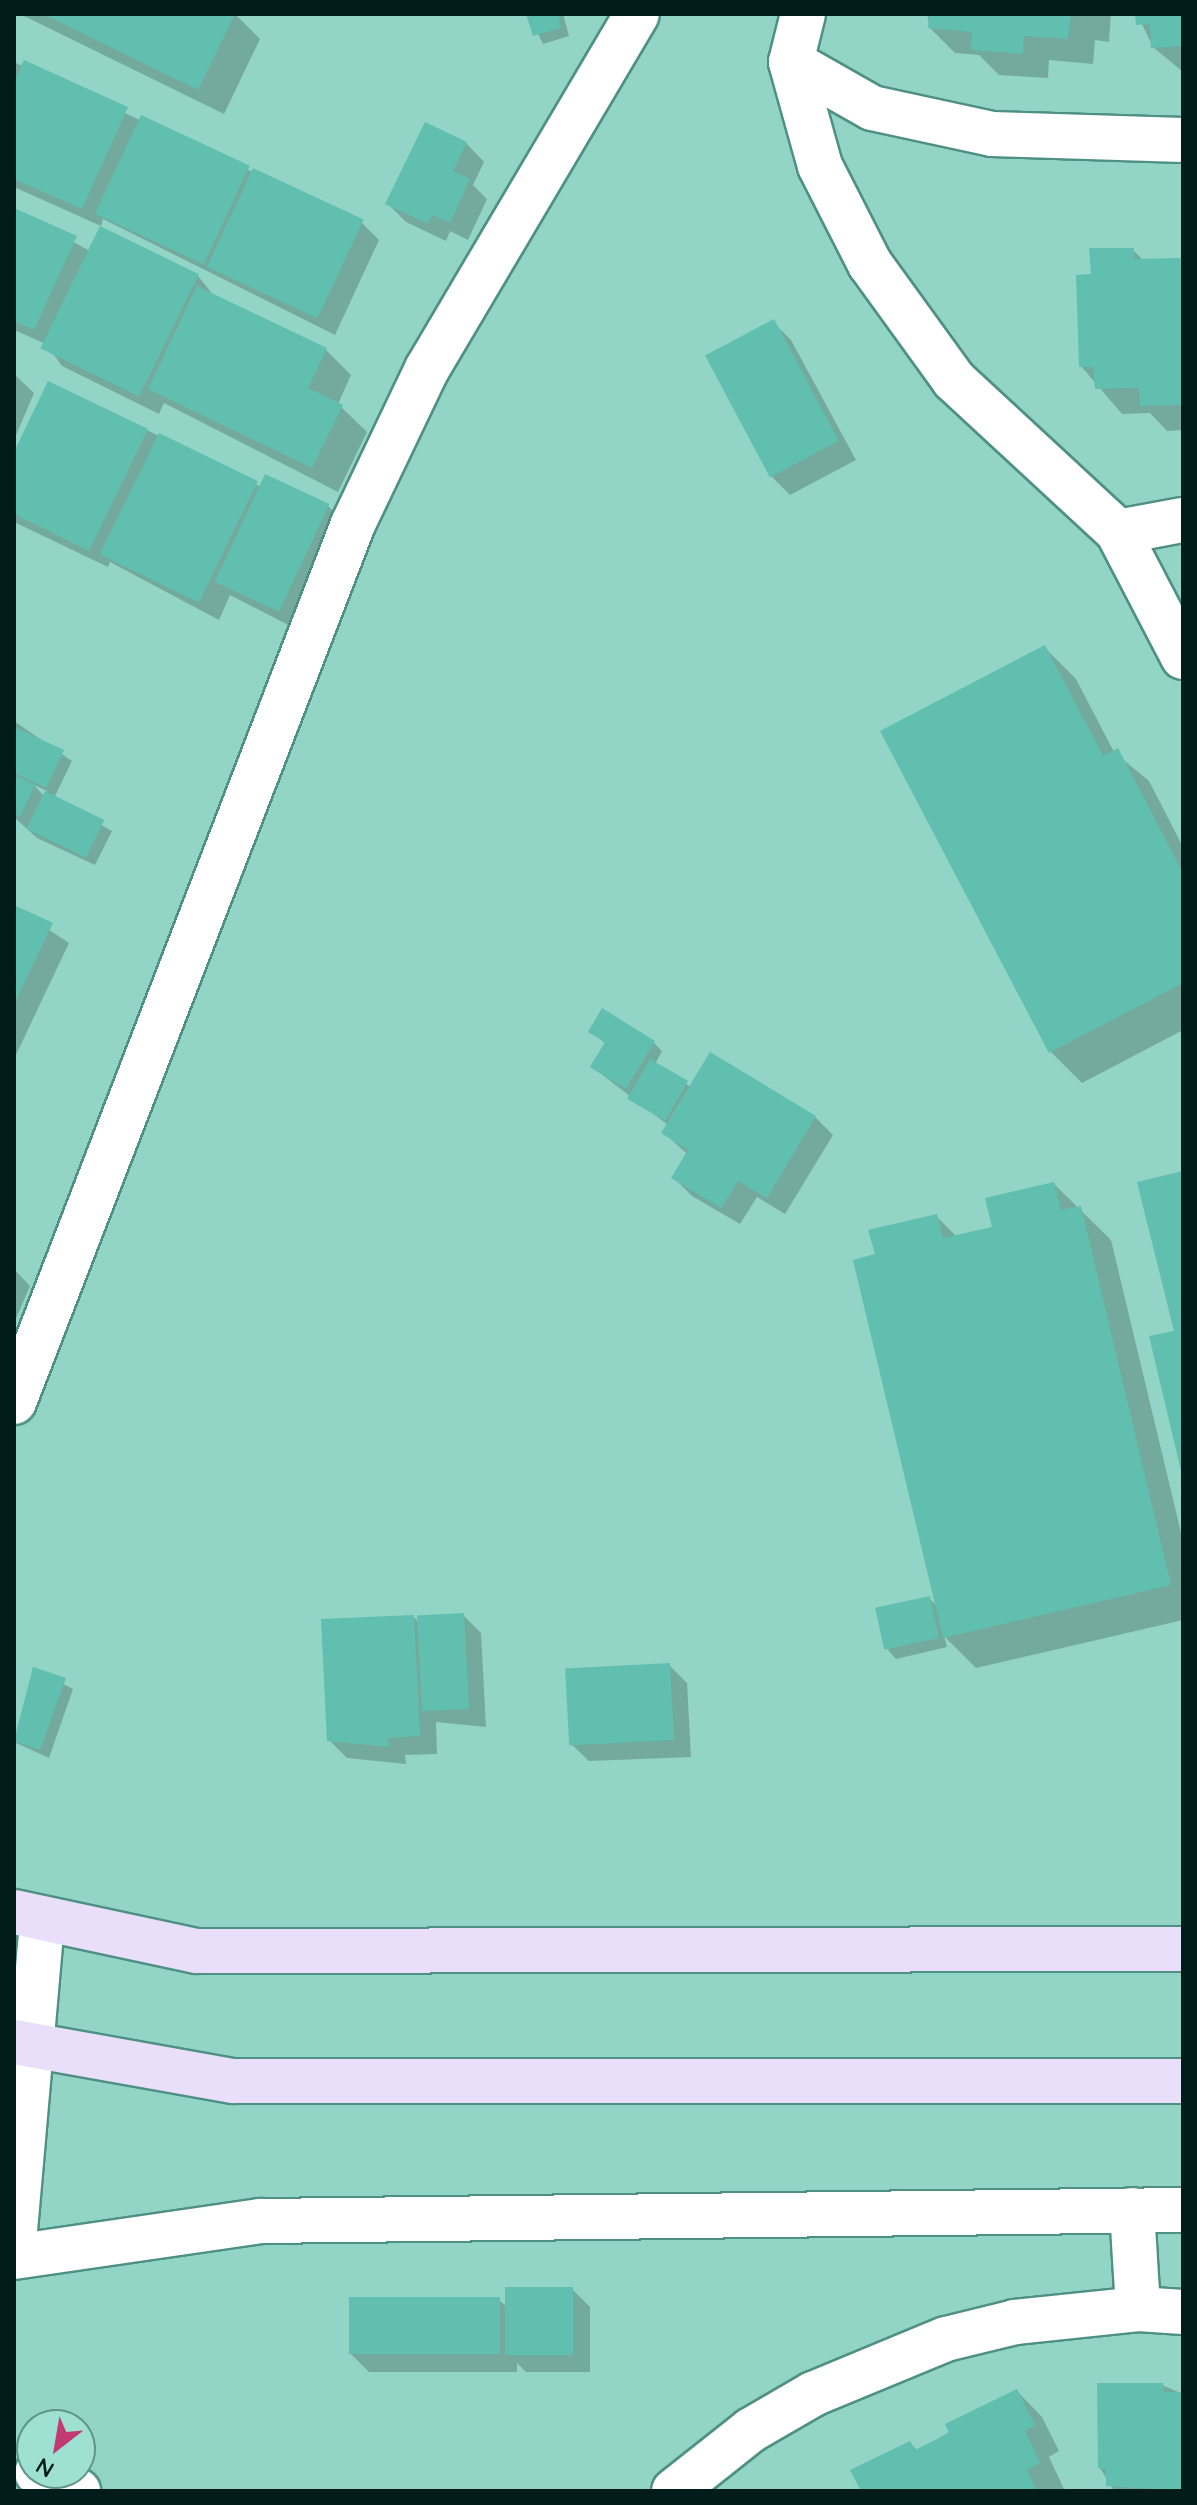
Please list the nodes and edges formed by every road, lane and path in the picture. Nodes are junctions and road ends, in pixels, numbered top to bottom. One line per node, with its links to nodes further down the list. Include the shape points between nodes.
1 (637, 14): 8 (street, via 427,369 353,524)
2 (803, 14): 3 (street)
3 (791, 62): 4 (street, via 872,108 992,134); 6 (street, via 820,166 870,264 954,380)
4 (1183, 140)
5 (1183, 520): 6 (street)
6 (1118, 532): 7 (street)
7 (1183, 657)
8 (14, 1402)
9 (28, 1917): 10 (street, via 196,1951); 11 (street)
10 (1183, 1949)
11 (22, 2045): 12 (street, via 233,2081); 15 (street)
12 (1183, 2081)
13 (1132, 2210): 14 (street); 16 (street, via 260,2221); 17 (street)
14 (1183, 2210)
15 (14, 2242)
16 (14, 2257)
17 (1138, 2309): 18 (street); 19 (street, via 1015,2322 878,2363 751,2430)
18 (1183, 2312)
19 (674, 2491)

